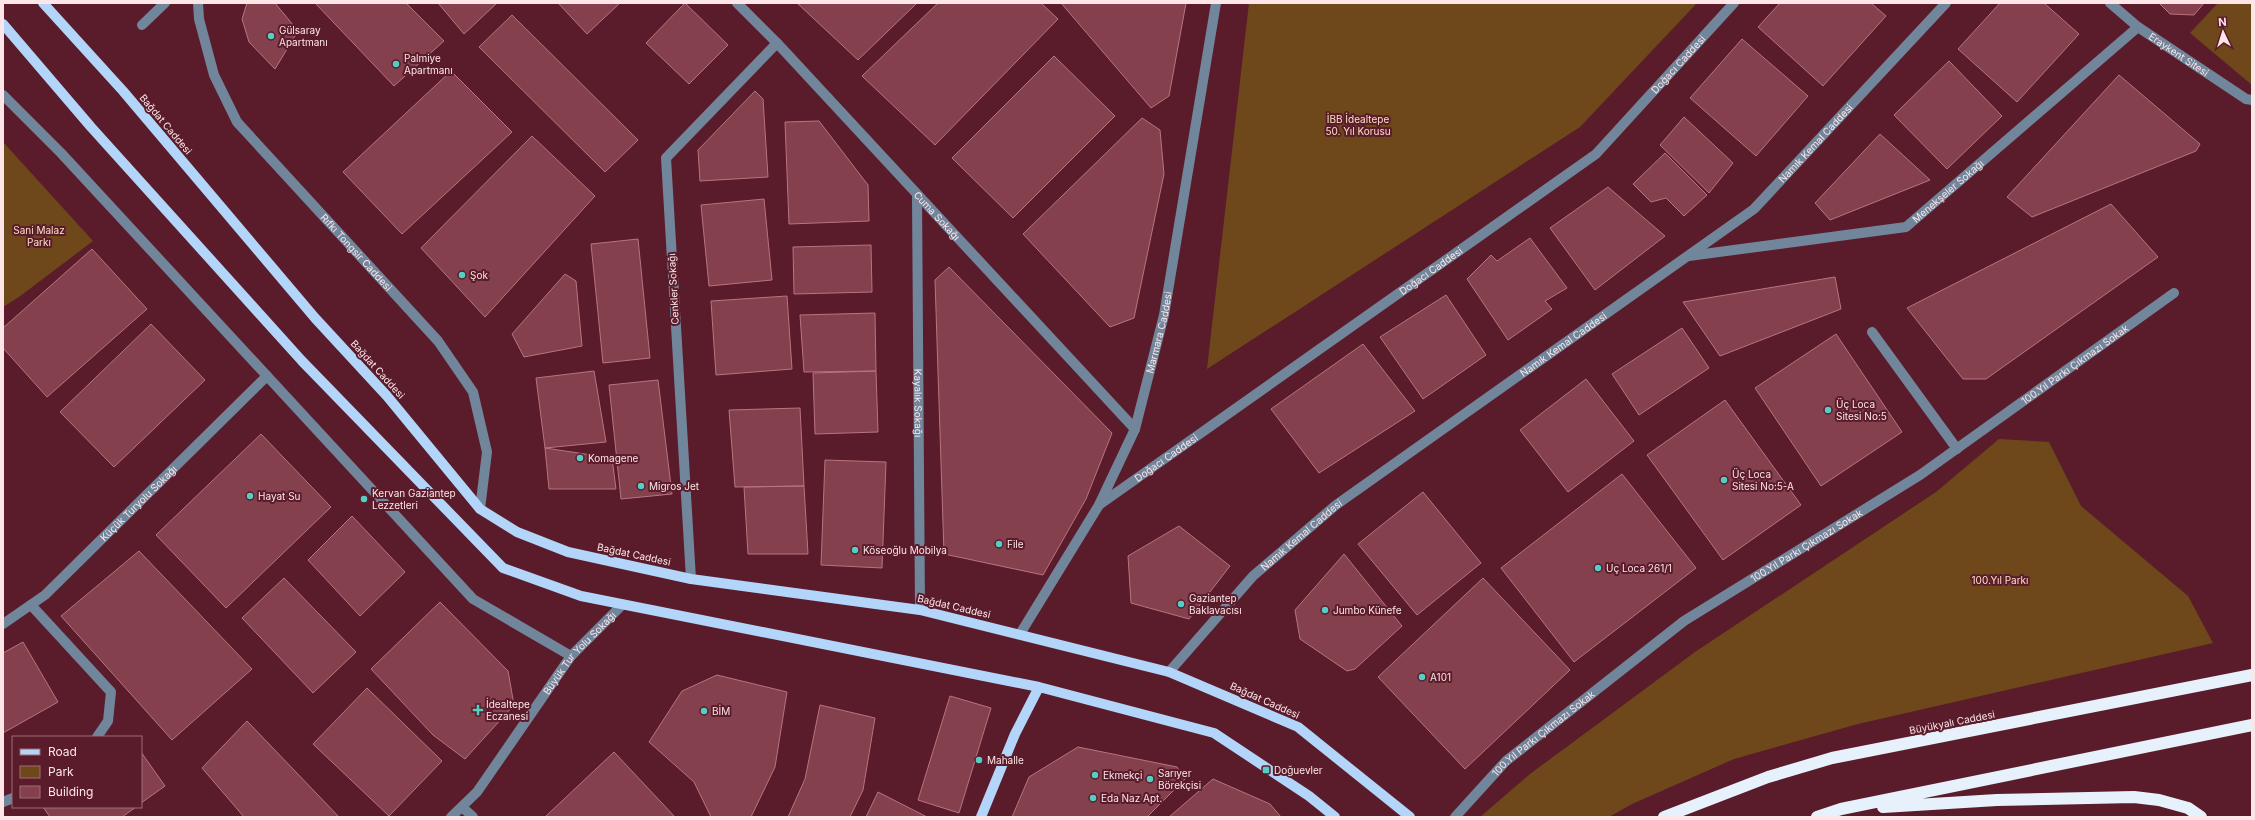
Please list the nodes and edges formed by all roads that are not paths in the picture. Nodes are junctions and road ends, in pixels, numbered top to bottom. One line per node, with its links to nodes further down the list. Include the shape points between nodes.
1 (42, 3): 23 (main road, Bağdat Caddesi, via 123,91 315,318 387,396)
2 (165, 3): 10 (street)
3 (198, 3): 23 (street, Rıfkı Tongsir Caddesi, via 214,75 238,122 438,341 473,392 487,452)
4 (737, 3): 12 (street, Cuma Sokağı)
5 (1216, 3): 20 (street, Marmara Caddesi, via 1164,315)
6 (1734, 3): 22 (street, Doğacı Caddesi, via 1596,154)
7 (1946, 3): 16 (street, Namık Kemal Caddesi, via 1754,209)
8 (2110, 3): 11 (street, Eraykent Sitesi)
9 (3, 24): 26 (main road, via 90,127 302,361 503,568 581,596)
10 (142, 25)
11 (2138, 27): 14 (street, Eraykent Sitesi, via 2246,99); 16 (street, Menekşeler Sokağı, via 1906,227)
12 (777, 43): 15 (street, Cuma Sokağı); 24 (street, Cenkler Sokağı, via 666,158)
13 (3, 95): 19 (street, via 61,153)
14 (2252, 100)
15 (917, 196): 20 (street, Cuma Sokağı); 27 (street, Kayalık Sokağı)
16 (1688, 256): 31 (street, Namık Kemal Caddesi, via 1336,505 1253,576)
17 (2174, 293): 21 (street, 100.Yıl Parkı Çıkmazı Sokak)
18 (1872, 332): 21 (street)
19 (267, 376): 25 (street, Küçük Turyolu Sokağı, via 46,595); 30 (street, via 473,599)
20 (1135, 429): 22 (street, Marmara Caddesi)
21 (1957, 449): 43 (street, 100.Yıl Parkı Çıkmazı Sokak, via 1920,475 1684,621 1506,761)
22 (1099, 505): 29 (street, Marmara Caddesi)
23 (480, 509): 24 (main road, Bağdat Caddesi, via 517,532 568,552)
24 (691, 579): 27 (main road, Bağdat Caddesi)
25 (31, 605): 28 (street, Küçük Turyolu Sokağı); 35 (street, via 111,692 108,721)
26 (622, 605): 30 (street, Büyük Tur Yolu Sokağı); 33 (main road)
27 (920, 610): 29 (main road, Bağdat Caddesi)
28 (3, 624)
29 (1020, 634): 31 (main road, Bağdat Caddesi)
30 (572, 656): 36 (street, Büyük Tur Yolu Sokağı, via 477,792)
31 (1169, 672): 42 (main road, Bağdat Caddesi, via 1298,727)
32 (2252, 675): 44 (highway, Büyükyalı Caddesi, via 1832,758 1768,777)
33 (1039, 687): 40 (main road, via 1015,734); 41 (main road, via 1214,733 1309,796)
34 (2252, 725): 37 (highway)
35 (98, 736)
36 (462, 807): 38 (street, Büyük Tur Yolu Sokağı); 39 (street)
37 (1842, 809): 45 (highway); 46 (highway, via 1997,800 2134,797 2159,800 2188,808)
38 (451, 817)
39 (473, 817)
40 (981, 817)
41 (1335, 817)
42 (1410, 817)
43 (1455, 817)
44 (1664, 817)
45 (1817, 817)
46 (2201, 817)

